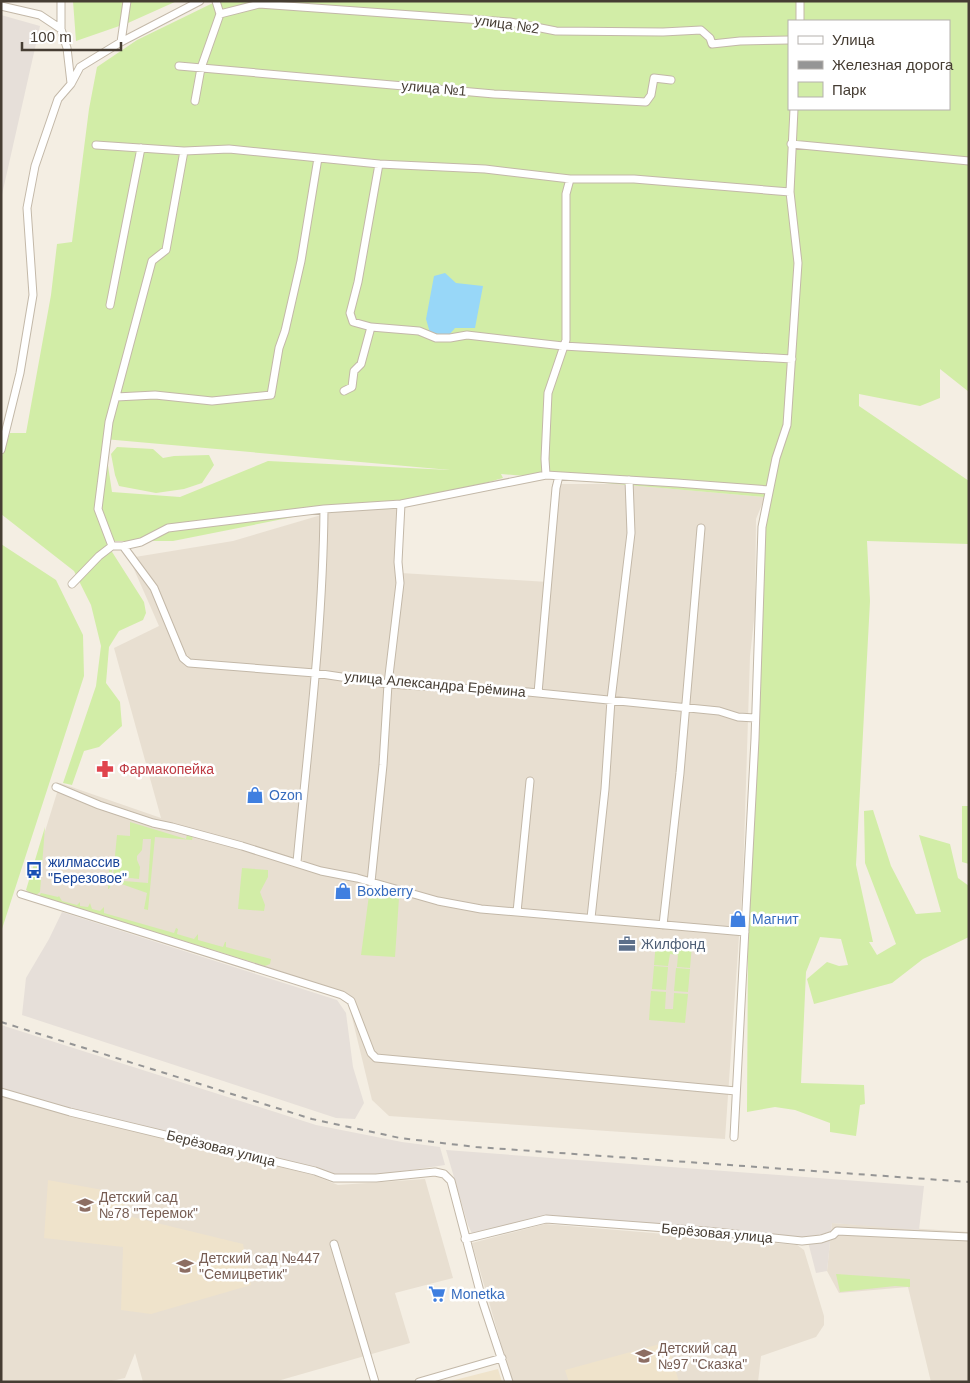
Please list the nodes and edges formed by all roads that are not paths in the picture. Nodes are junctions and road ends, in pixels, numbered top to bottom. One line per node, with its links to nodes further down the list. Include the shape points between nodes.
1 (61, 1): 9 (street)
2 (127, 1): 11 (street)
3 (200, 1): 11 (street)
4 (216, 1): 7 (street)
5 (800, 1): 8 (street)
6 (1, 6): 9 (street, via 40,15)
7 (220, 14): 10 (street, улица №2, via 259,4 510,22 556,31 701,30 712,44); 13 (street)
8 (800, 20)
9 (61, 29): 15 (street)
10 (788, 40)
11 (121, 42): 15 (street, via 80,67)
12 (179, 66): 13 (street, улица №1)
13 (202, 68): 14 (street, улица №1, via 494,94 646,102 651,95 654,78); 16 (street)
14 (671, 80)
15 (72, 84): 33 (street, via 58,99 36,166 27,208 33,295 20,373)
16 (195, 101)
17 (794, 110): 18 (street)
18 (791, 144): 23 (street); 26 (street)
19 (96, 145): 20 (street)
20 (141, 148): 21 (street); 27 (street)
21 (184, 151): 22 (street, via 229,149); 32 (street, via 166,250 152,262)
22 (318, 158): 24 (street); 32 (street, via 301,261 279,348 271,396 212,401 155,395)
23 (969, 161)
24 (380, 164): 25 (street, via 485,169); 28 (street, via 350,313 353,322)
25 (570, 179): 26 (street, via 634,179); 29 (street, via 566,194 566,340)
26 (790, 192): 30 (street, via 798,263)
27 (110, 306)
28 (371, 327): 29 (street, via 419,331 436,338 467,335); 31 (street, via 361,364 354,371 352,387)
29 (563, 346): 30 (street); 34 (street, via 548,393)
30 (792, 359): 37 (street, via 787,425)
31 (344, 391)
32 (116, 397): 41 (street, via 109,422 98,509)
33 (1, 450)
34 (546, 475): 35 (street); 38 (street)
35 (560, 476): 36 (street); 46 (street, via 556,488)
36 (629, 480): 37 (street); 47 (street, via 631,533)
37 (769, 490): 49 (street, via 762,527)
38 (401, 504): 39 (street); 45 (street, via 400,582)
39 (324, 509): 42 (street, via 168,528 141,542); 44 (street, via 324,569)
40 (700, 528): 48 (street)
41 (112, 546): 42 (street); 43 (street)
42 (123, 546): 44 (street, улица Александра Ерёмина, via 154,588 183,658 189,663)
43 (72, 584)
44 (315, 673): 45 (street, улица Александра Ерёмина); 52 (street)
45 (388, 684): 46 (street, улица Александра Ерёмина); 53 (street)
46 (538, 693): 47 (street, улица Александра Ерёмина)
47 (611, 700): 48 (street, улица Александра Ерёмина); 56 (street)
48 (685, 708): 49 (street, улица Александра Ерёмина); 57 (street)
49 (755, 718): 58 (street)
50 (530, 781): 55 (street)
51 (56, 786): 52 (street, via 154,824)
52 (297, 862): 53 (street)
53 (370, 882): 55 (street, via 445,903)
54 (21, 894): 59 (street, via 342,995 351,1001 371,1053 376,1058)
55 (517, 912): 56 (street)
56 (591, 918): 57 (street)
57 (663, 925): 58 (street)
58 (745, 932): 59 (street)
59 (736, 1091): 61 (street)
60 (1, 1092): 63 (street, Берёзовая улица, via 334,1178 376,1178 429,1172 444,1174 451,1180)
61 (734, 1136)
62 (969, 1237): 63 (street, Берёзовая улица, via 837,1231 830,1236 802,1241 546,1219)
63 (465, 1239): 65 (street)
64 (334, 1244): 66 (street)
65 (502, 1358): 67 (street); 68 (street)
66 (375, 1382)
67 (419, 1382)
68 (509, 1382)

